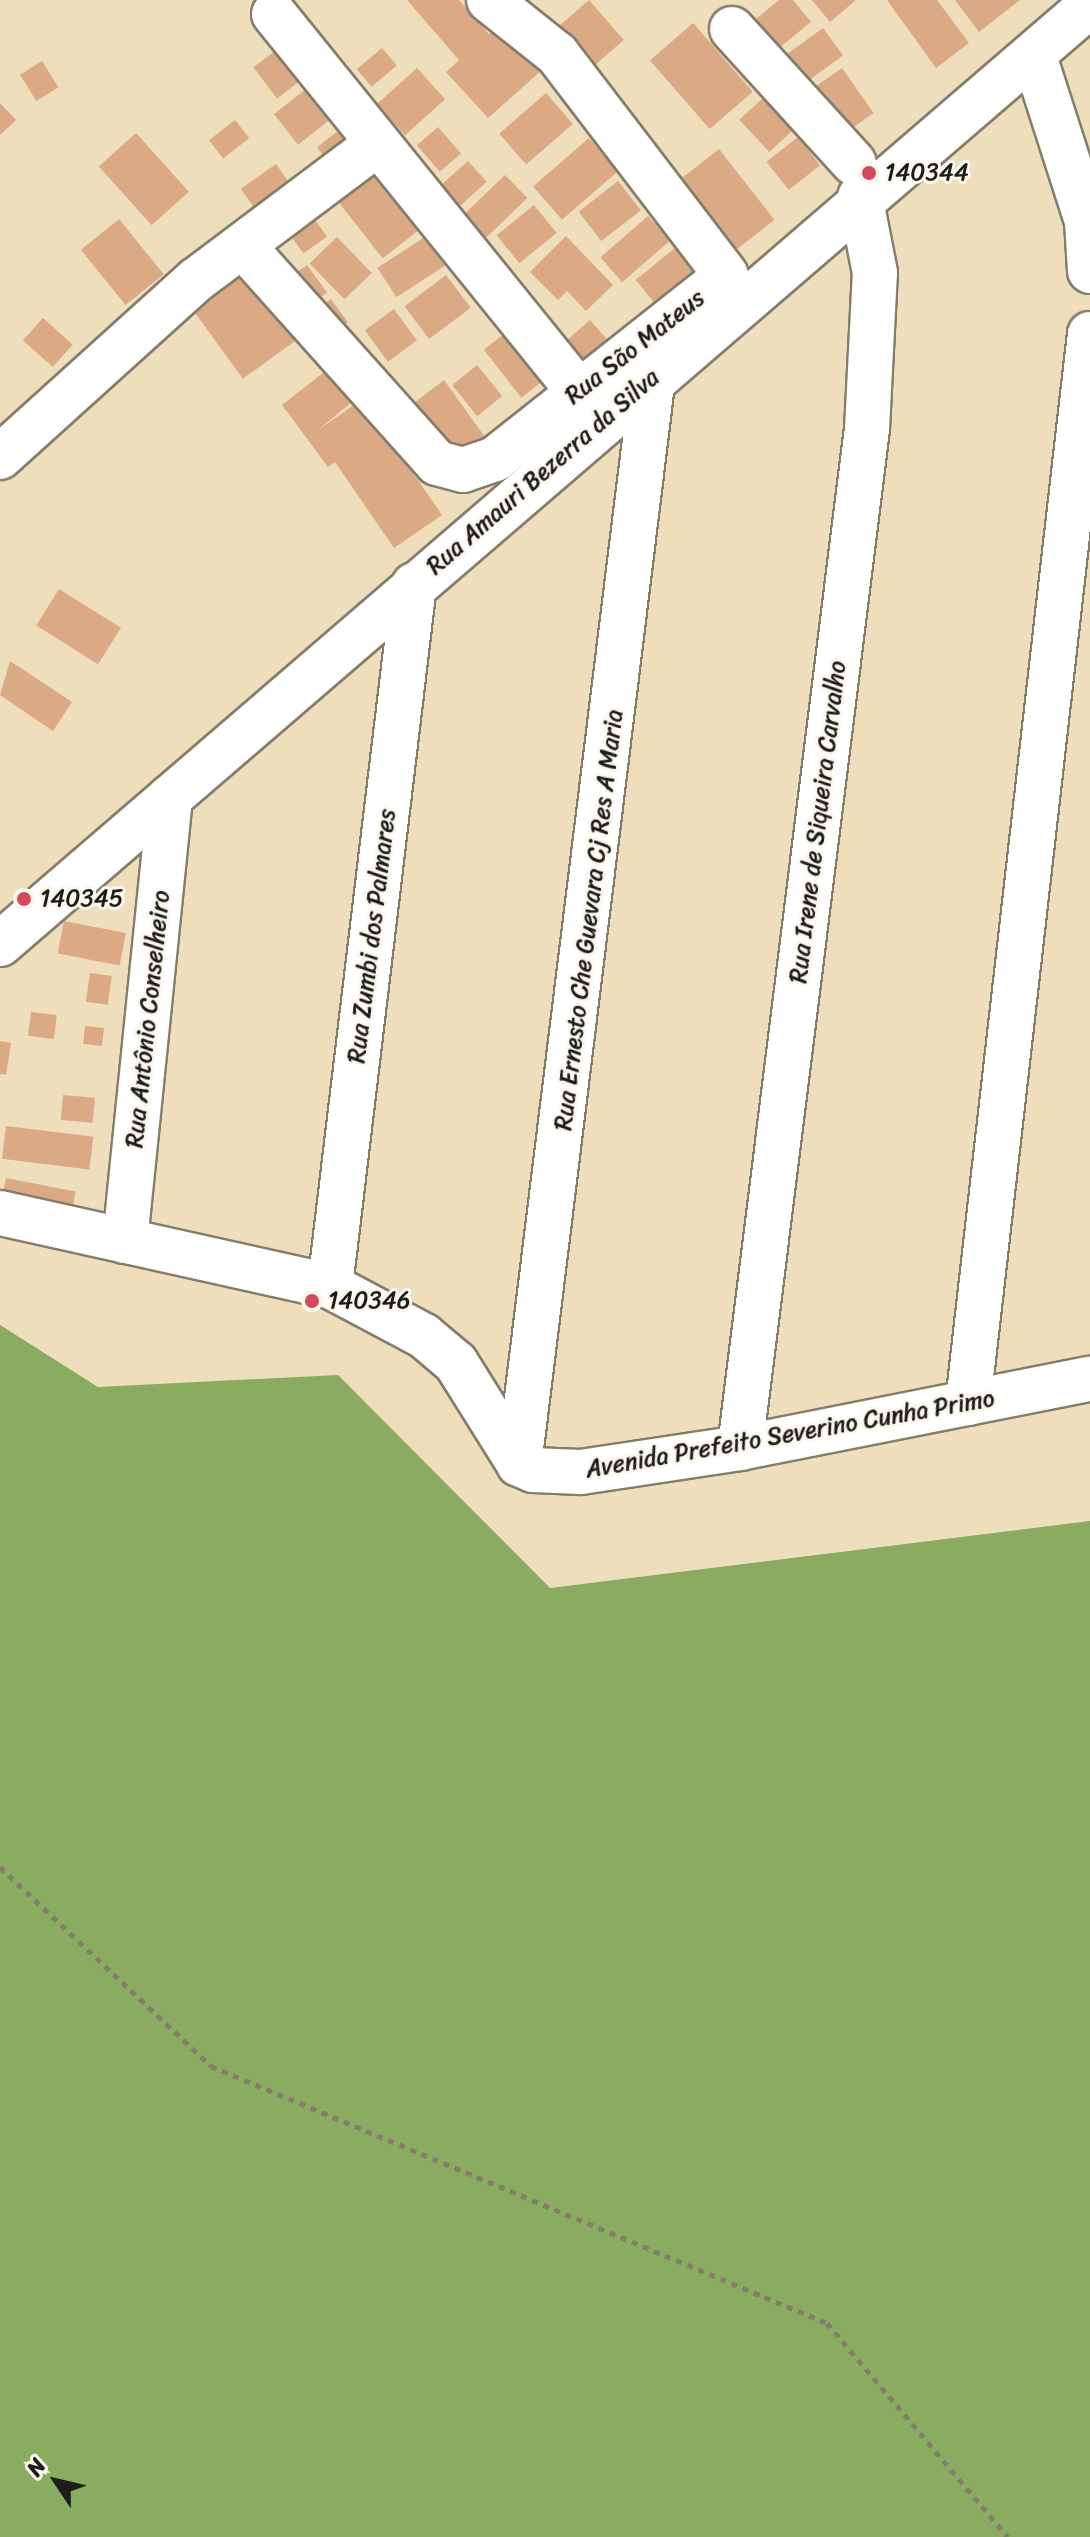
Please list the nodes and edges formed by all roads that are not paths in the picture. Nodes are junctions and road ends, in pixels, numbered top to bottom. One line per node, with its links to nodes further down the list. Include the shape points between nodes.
1 (489, 0): 9 (street, via 557,54)
2 (274, 14): 5 (street)
3 (1063, 23): 6 (street, Rua Amauri Bezerra da Silva); 8 (street)
4 (732, 29): 6 (street)
5 (376, 145): 7 (street); 12 (street)
6 (857, 179): 9 (street, Rua São Mateus); 11 (street, Rua Amauri Bezerra da Silva); 22 (street, Rua Irene de Siqueira Carvalho, via 875,273 870,401)
7 (243, 246): 12 (street, Rua São Mateus, via 449,468 495,459); 13 (street)
8 (1090, 271)
9 (726, 275): 12 (street, Rua São Mateus)
10 (1090, 334): 21 (street)
11 (653, 376): 14 (street, Rua Amauri Bezerra da Silva); 23 (street, Rua Ernesto Che Guevara Cj Res A Maria)
12 (578, 391)
13 (0, 457)
14 (414, 585): 15 (street, Rua Amauri Bezerra da Silva); 19 (street, Rua Zumbi dos Palmares)
15 (170, 797): 16 (street, Rua Amauri Bezerra da Silva); 18 (street, Rua Antônio Conselheiro)
16 (0, 944)
17 (0, 1213): 18 (street)
18 (125, 1241): 19 (street)
19 (330, 1286): 23 (street, via 424,1336 456,1363)
20 (1090, 1379): 21 (street, Avenida Prefeito Severino Cunha Primo)
21 (968, 1403): 22 (street, Avenida Prefeito Severino Cunha Primo)
22 (740, 1448): 23 (street, Avenida Prefeito Severino Cunha Primo, via 581,1472)
23 (519, 1464)

